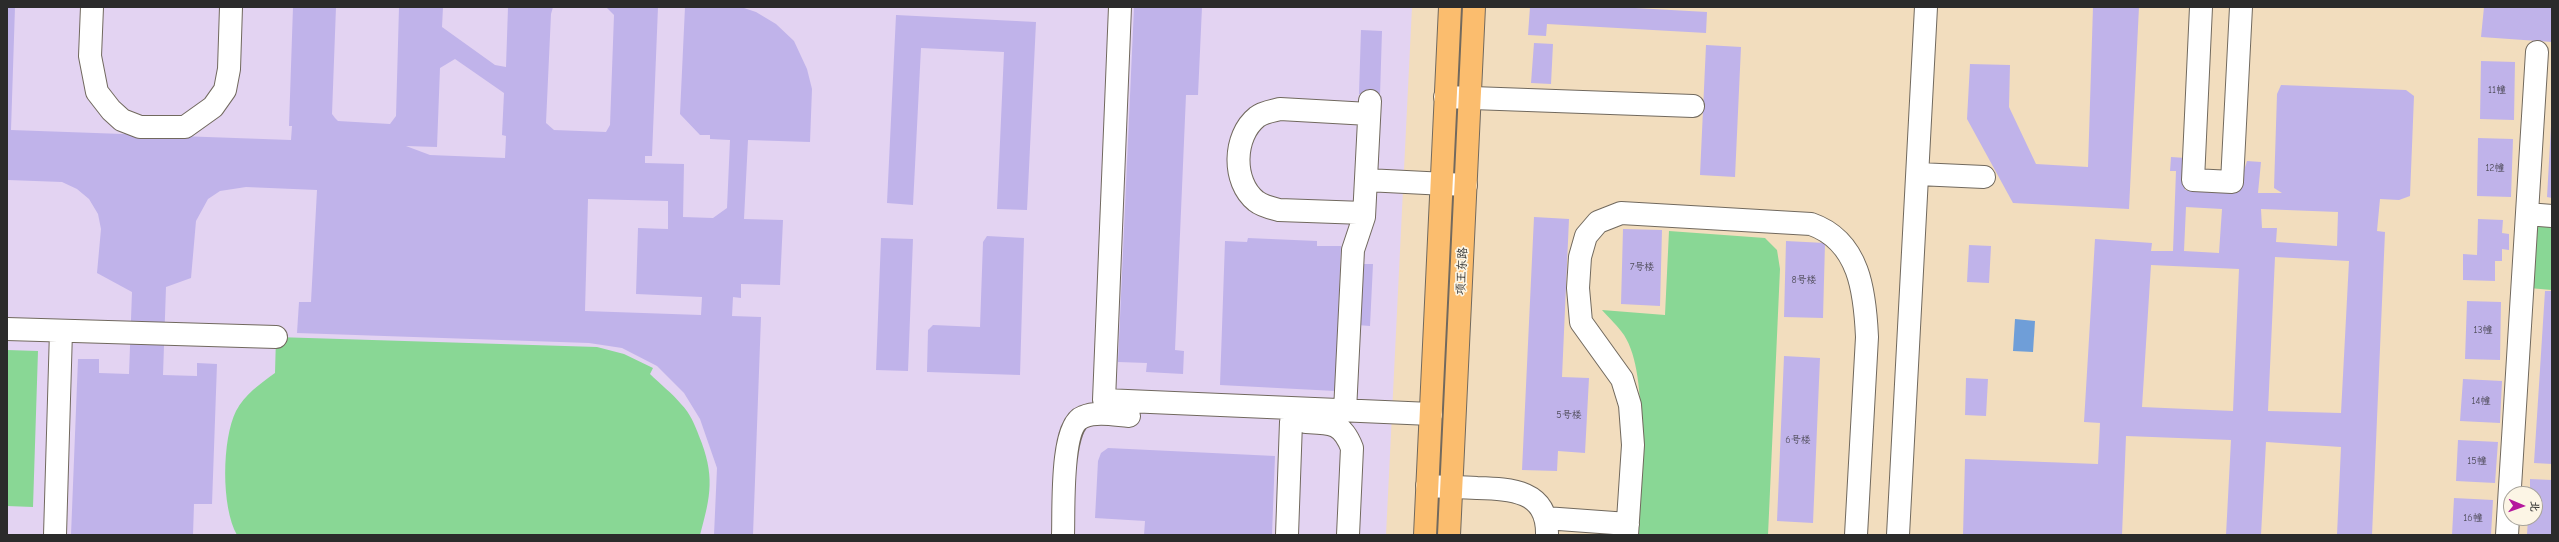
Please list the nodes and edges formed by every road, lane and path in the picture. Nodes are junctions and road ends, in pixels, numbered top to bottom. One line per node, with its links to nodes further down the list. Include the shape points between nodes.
1 (92, 7): 2 (street, via 90,56 97,92 122,120 140,127 185,127 213,107 224,90 229,69)
2 (231, 7)
3 (1120, 7): 24 (street, via 1104,400)
4 (1450, 7): 10 (main road, 项王东路)
5 (1474, 7): 11 (main road, 项王东路)
6 (1926, 7): 13 (street)
7 (2201, 7): 8 (street, via 2193,180 2232,182)
8 (2241, 7)
9 (2537, 52): 19 (street)
10 (1445, 97): 11 (street); 16 (main road, 项王东路)
11 (1470, 98): 12 (street); 17 (main road, 项王东路)
12 (1693, 106)
13 (1918, 174): 14 (street); 38 (street)
14 (1984, 177)
15 (1366, 180): 16 (street); 18 (street); 18 (street, via 1369,107 1280,109 1266,112 1257,116 1243,136 1239,165 1241,179 1248,193 1265,206 1278,210)
16 (1442, 184): 17 (street); 25 (main road, 项王东路)
17 (1466, 185): 28 (main road, 项王东路)
18 (1364, 213): 24 (street, via 1353,250)
19 (2527, 214): 20 (street); 39 (street)
20 (2552, 216)
21 (7, 329): 22 (street)
22 (61, 331): 23 (street); 31 (street)
23 (276, 337)
24 (1345, 411): 25 (street)
25 (1431, 414): 27 (main road, 项王东路)
26 (1291, 422): 32 (street, via 1093,414 1082,417 1075,422 1067,445); 33 (street); 34 (street, via 1331,423 1347,436 1352,448)
27 (1427, 486): 28 (street); 35 (main road, 项王东路)
28 (1451, 487): 29 (street, via 1513,490 1528,496 1543,510); 36 (main road, 项王东路)
29 (1546, 526): 30 (street)
30 (1628, 530): 37 (street, via 1633,445 1630,405 1622,379 1581,322 1578,288 1580,256 1586,236 1598,222 1621,214 1811,224 1827,230 1840,242 1859,271 1866,307 1867,337)
31 (55, 535)
32 (1063, 535)
33 (1287, 535)
34 (1348, 535)
35 (1425, 535)
36 (1449, 535)
37 (1856, 535)
38 (1898, 535)
39 (2507, 535)

